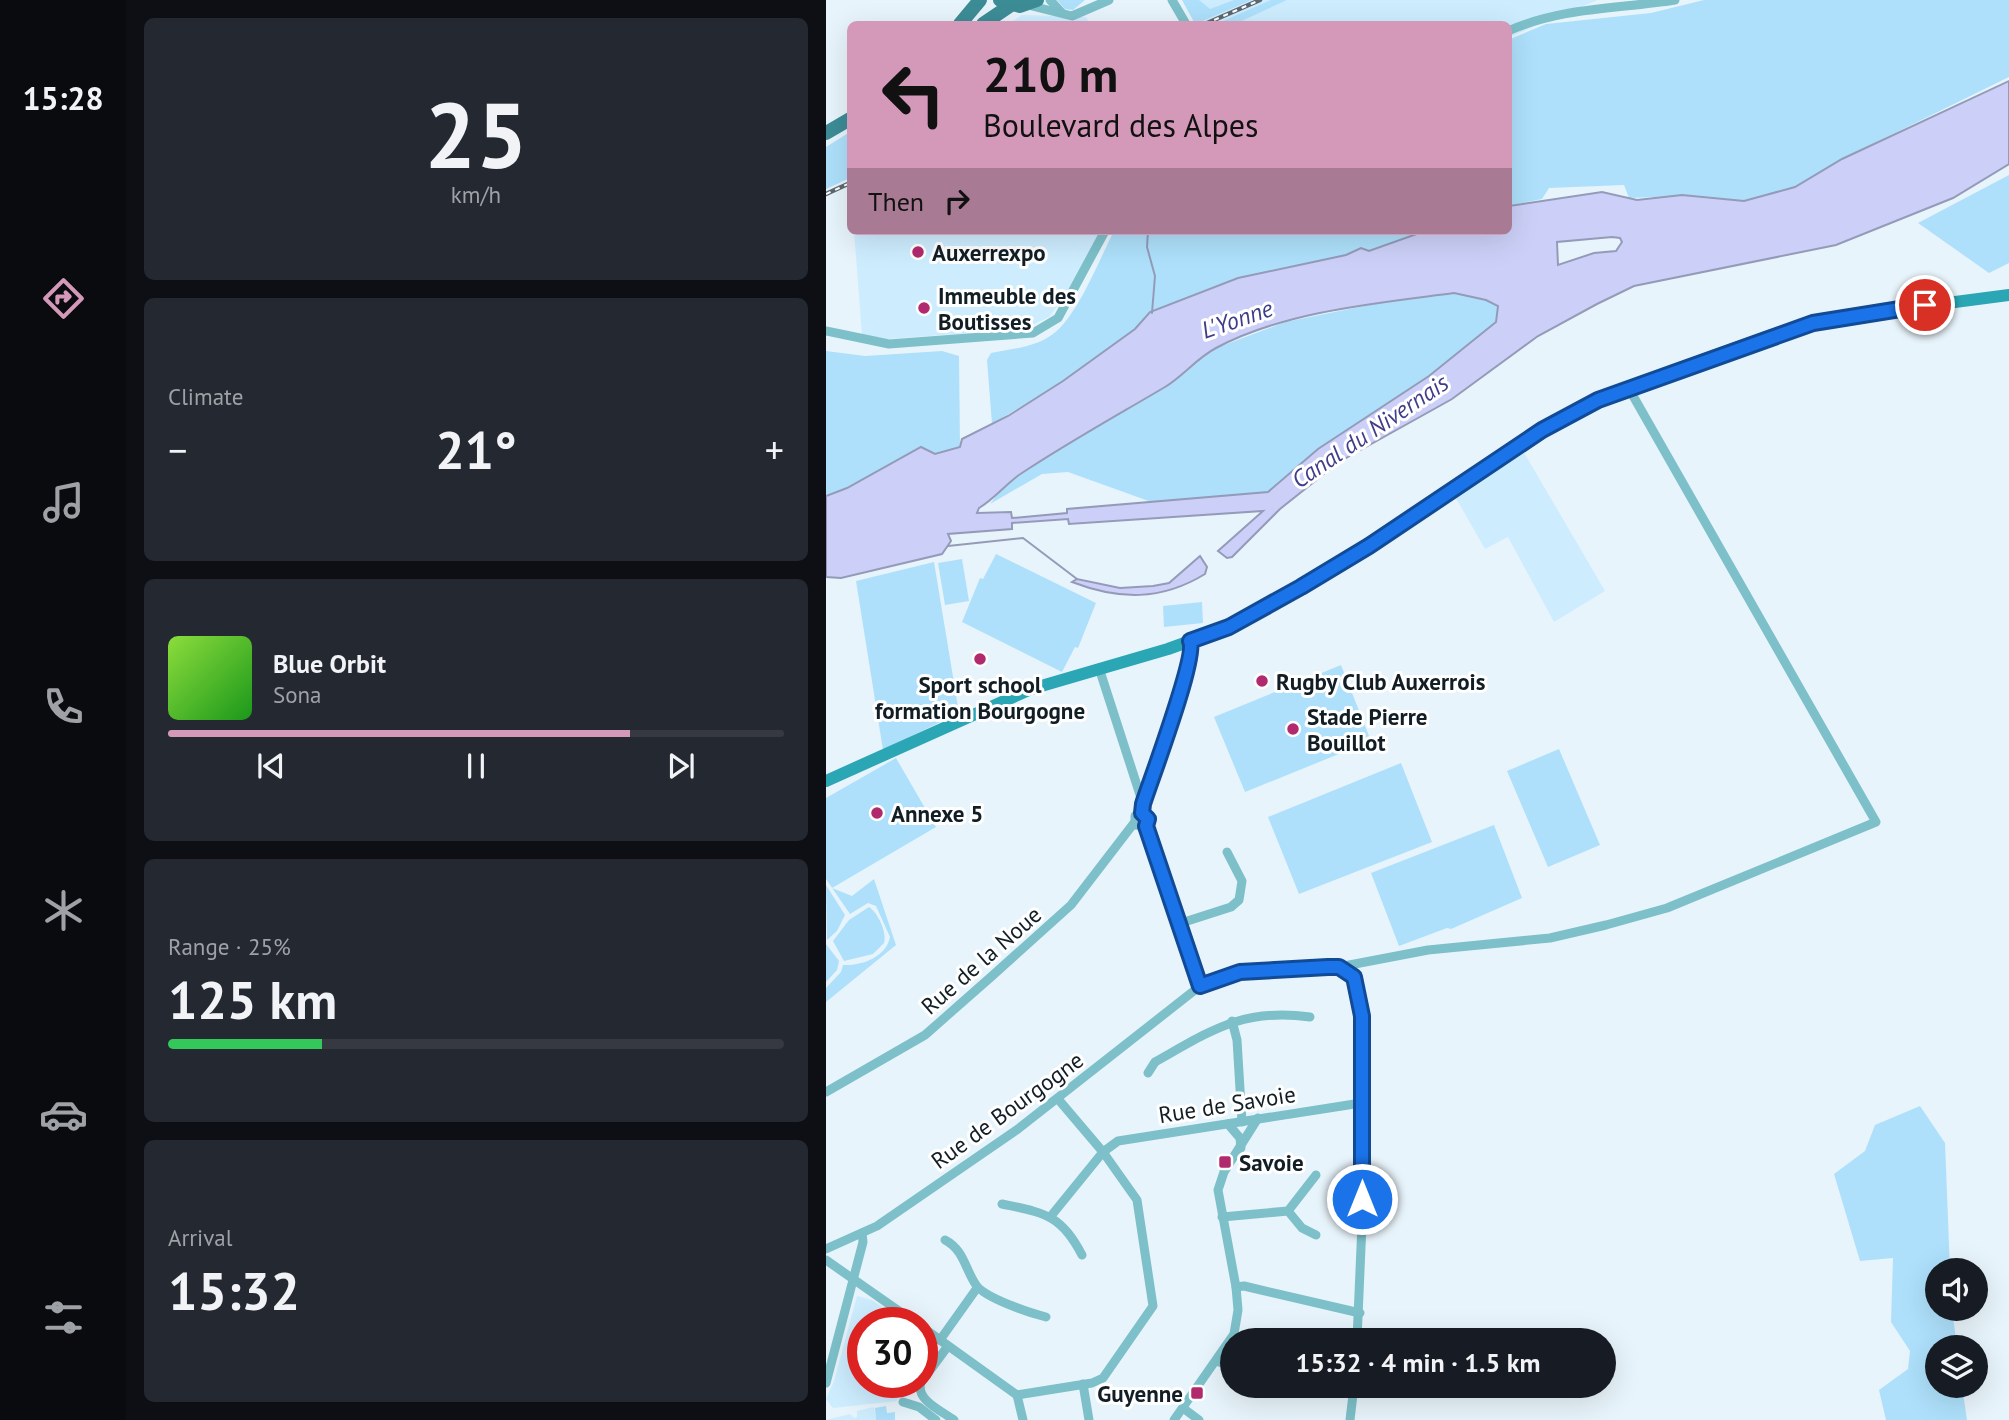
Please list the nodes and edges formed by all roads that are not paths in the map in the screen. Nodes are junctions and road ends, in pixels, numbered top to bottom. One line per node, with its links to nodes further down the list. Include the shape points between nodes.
1 (981, 0): 10 (main road)
2 (1050, 0): 9 (street)
3 (1109, 0): 8 (street)
4 (1172, 0): 12 (street)
5 (1675, 0): 13 (street, via 1564,13)
6 (1032, 2): 7 (main road); 9 (street)
7 (1006, 3): 11 (main road)
8 (1095, 3): 9 (street, via 1075,16)
9 (1063, 14)
10 (963, 21)
11 (987, 21)
12 (1184, 21)
13 (1512, 29)
14 (847, 121): 15 (main road)
15 (826, 133)
16 (1103, 235): 18 (street, via 1058,318 1033,333 889,345)
17 (2009, 295): 19 (street, via 1833,318)
18 (826, 331)
19 (1628, 387): 20 (street, via 1542,430 1301,587 1229,627); 28 (street, Rue de Bourgogne, via 1876,822 1667,908 1606,925 1550,938 1429,950)
20 (1190, 641): 21 (street); 23 (street, via 1187,670)
21 (1099, 668): 22 (street, via 1002,700); 23 (street)
22 (826, 781)
23 (1143, 809): 24 (street, Rue de la Noue); 25 (street)
24 (1133, 823): 25 (street); 33 (street, Rue de la Noue, via 1071,905 925,1035)
25 (1146, 826): 27 (street)
26 (1227, 852): 27 (street, via 1242,881 1239,900 1231,907)
27 (1178, 924): 29 (street)
28 (1339, 967): 29 (street, Rue de Bourgogne, via 1240,972); 35 (street, via 1354,977 1361,1003)
29 (1200, 986): 34 (street, Rue de Bourgogne)
30 (1310, 1017): 31 (street, via 1286,1014)
31 (1232, 1021): 32 (street, via 1155,1062); 37 (street)
32 (1147, 1073)
33 (826, 1092)
34 (1058, 1099): 40 (street); 46 (street, Rue de Bourgogne)
35 (1361, 1103): 36 (street, Rue de Savoie); 56 (street)
36 (1258, 1118): 37 (street, Rue de Savoie); 39 (street)
37 (1242, 1122): 38 (street, Rue de Savoie)
38 (1228, 1124): 39 (street, via 1240,1138); 40 (street, Rue de Savoie, via 1118,1141)
39 (1241, 1148): 45 (street, via 1220,1179)
40 (1103, 1152): 44 (street); 66 (street, via 1137,1200 1154,1300 1149,1315 1108,1374)
41 (1316, 1175): 43 (street)
42 (1002, 1204): 44 (street)
43 (1288, 1211): 45 (street); 47 (street, via 1302,1228)
44 (1051, 1216): 50 (street, via 1073,1238)
45 (1222, 1217): 54 (street)
46 (862, 1233): 49 (street, Rue de Bourgogne); 52 (street)
47 (1316, 1235)
48 (945, 1240): 53 (street, via 962,1255)
49 (826, 1249)
50 (1082, 1255)
51 (826, 1260): 52 (street)
52 (853, 1278): 55 (street); 62 (street)
53 (977, 1287): 57 (street); 60 (street)
54 (1236, 1287): 56 (street); 63 (street, via 1236,1327)
55 (894, 1307)
56 (1360, 1313): 58 (street)
57 (1046, 1317)
58 (1358, 1328)
59 (938, 1339): 60 (street)
60 (944, 1343): 61 (street); 67 (street)
61 (938, 1354)
62 (830, 1358): 65 (street)
63 (1217, 1361): 64 (street); 71 (street)
64 (1220, 1362)
65 (826, 1383)
66 (1083, 1384): 67 (street); 75 (street)
67 (1017, 1395): 74 (street)
68 (925, 1398): 73 (street)
69 (1352, 1398): 78 (street)
70 (903, 1402): 72 (street)
71 (1183, 1408): 76 (street); 77 (street)
72 (936, 1420)
73 (954, 1420)
74 (1023, 1420)
75 (1089, 1420)
76 (1174, 1420)
77 (1199, 1420)
78 (1349, 1420)

